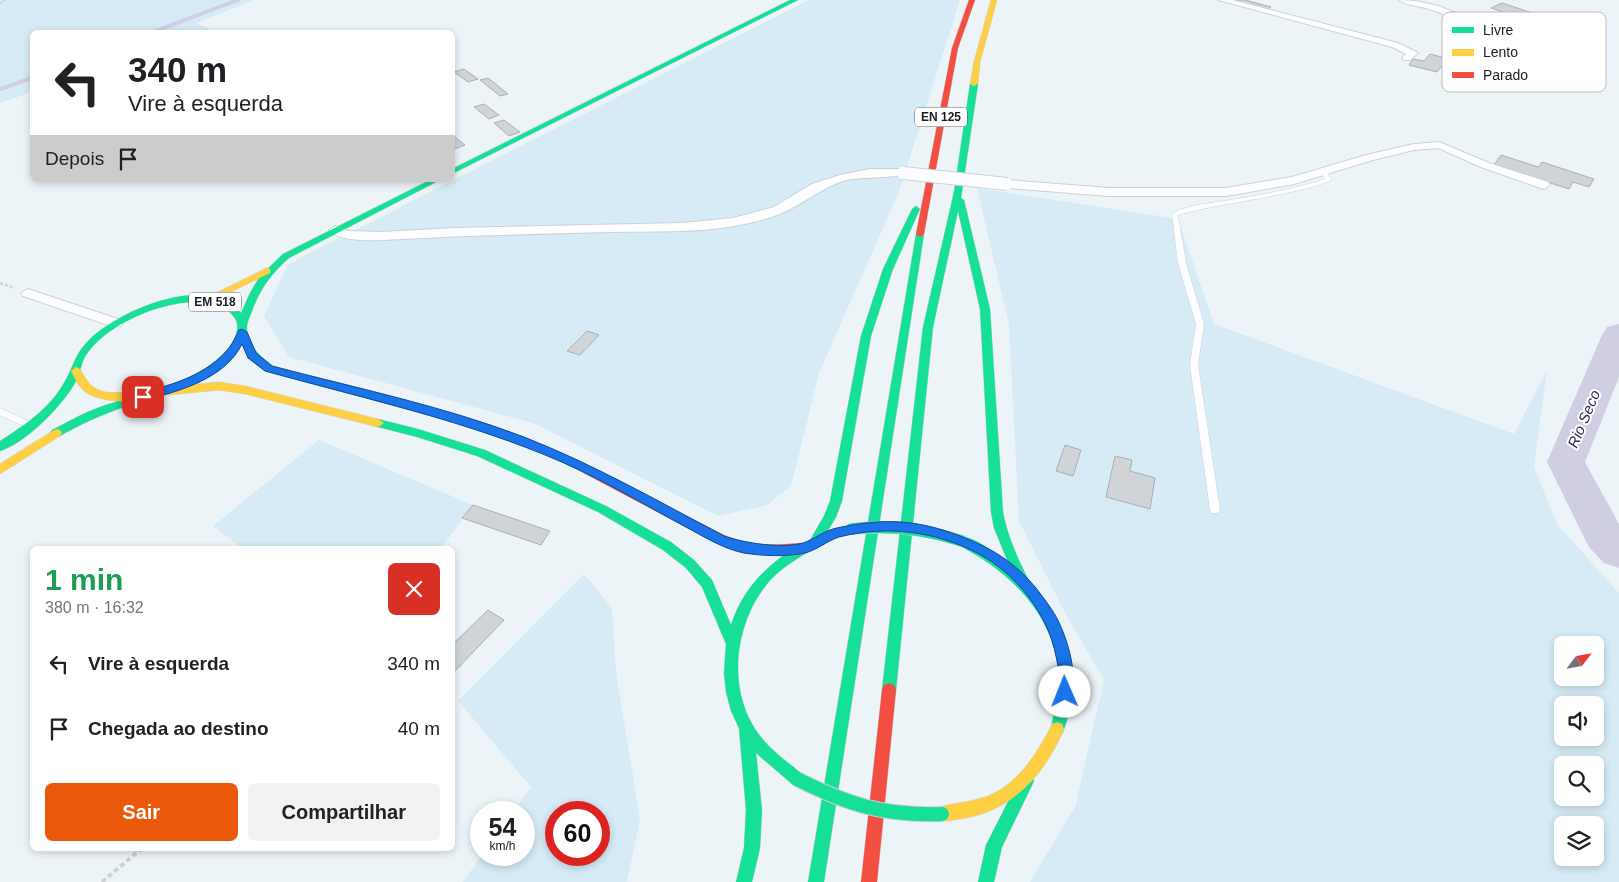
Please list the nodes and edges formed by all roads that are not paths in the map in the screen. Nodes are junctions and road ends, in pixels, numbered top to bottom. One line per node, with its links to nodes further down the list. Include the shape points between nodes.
1 (794, 0): 8 (main road)
2 (972, 0): 13 (main road, EN 125, via 955,48)
3 (994, 0): 14 (main road, EN 125, via 977,62)
4 (1222, 0): 7 (street, via 1395,45 1413,53)
5 (1404, 0): 6 (street)
6 (1444, 12)
7 (1407, 58)
8 (455, 170)
9 (1323, 171): 10 (street, bridge, via 1294,180 1226,192 1109,192); 12 (street, via 1414,147 1439,145); 28 (lane, via 1329,180 1307,189 1199,206 1176,214 1182,263 1200,324 1194,365)
10 (902, 174): 15 (street, via 869,173 844,177 816,187 778,210 734,222 682,227 381,236 347,235)
11 (432, 182): 15 (main road, EM 518)
12 (1544, 185)
13 (928, 186): 29 (main road, via 888,269 869,328 836,501); 36 (main road, EN 125)
14 (958, 192): 31 (main road, via 985,309 997,512 1000,528); 37 (main road, EN 125, via 928,327)
15 (335, 230): 16 (main road, EM 518, via 286,256)
16 (270, 269): 18 (main road, EM 518); 20 (main road, EM 518, via 257,285)
17 (28, 292): 19 (street)
18 (206, 300): 19 (main road, EM 518, via 162,304); 20 (main road, EM 518, via 224,304 236,312)
19 (116, 322): 21 (main road, EM 518, via 94,338 80,355)
20 (242, 327): 22 (main road, EM 518, via 235,348 218,365); 30 (main road, via 252,355 269,369 463,420 518,439 571,461 743,548)
21 (76, 371): 23 (main road, EM 518, via 81,385 95,394 116,398); 25 (main road, via 55,404)
22 (168, 391): 23 (main road, EM 518); 32 (main road, via 219,386 246,390 418,433 481,453 602,509 667,546 690,564 707,584)
23 (143, 397): 27 (main road, EM 518, via 93,414 55,432)
24 (0, 412): 25 (lane)
25 (31, 426): 26 (main road)
26 (0, 447)
27 (0, 470)
28 (1215, 510)
29 (816, 540): 30 (main road); 31 (main road, bridge, via 842,531 883,526 915,527 983,550)
30 (803, 548): 32 (main road, via 759,584 746,605)
31 (1023, 582): 34 (main road, via 1052,621 1066,675 1064,709 1056,735)
32 (732, 642): 33 (main road, via 730,670 735,701)
33 (746, 728): 34 (main road, bridge, via 762,748 797,779 869,811 907,816 942,814 993,802); 35 (main road, via 754,810 752,848)
34 (1027, 778): 38 (main road, via 994,845)
35 (744, 882)
36 (816, 882)
37 (869, 882)
38 (986, 882)

